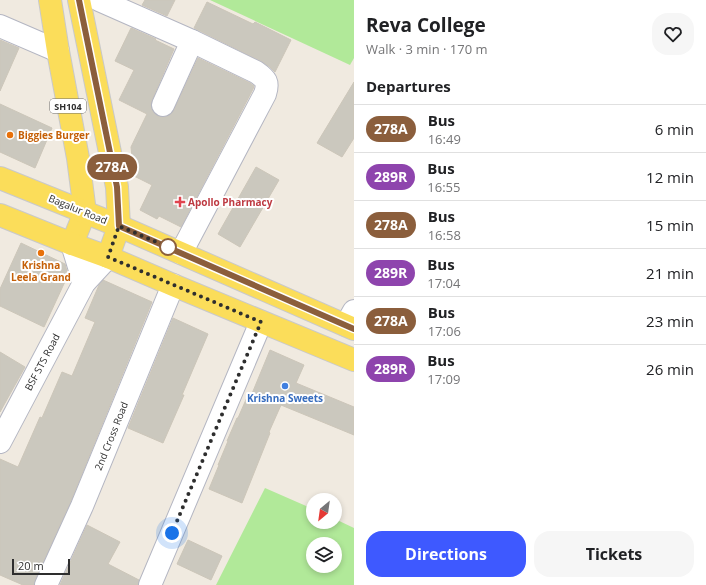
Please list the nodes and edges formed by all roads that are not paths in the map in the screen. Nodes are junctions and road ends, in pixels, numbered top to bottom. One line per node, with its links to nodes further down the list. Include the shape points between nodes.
1 (50, 0): 6 (main road, SH104)
2 (79, 0): 11 (main road, SH104, via 117,187)
3 (99, 0): 5 (street)
4 (0, 26): 6 (street)
5 (192, 41): 7 (street); 13 (street, via 256,72 263,77 267,88)
6 (58, 51): 9 (main road, SH104, via 78,158)
7 (163, 105)
8 (0, 178): 9 (main road, Bagalur Road)
9 (85, 212): 11 (main road, Bagalur Road); 12 (main road, SH104)
10 (0, 215): 12 (main road)
11 (119, 226): 13 (main road, Bagalur Road); 14 (main road, SH104)
12 (72, 244): 14 (main road); 15 (street)
13 (181, 253): 18 (main road, Bagalur Road)
14 (108, 257): 15 (street, BSF STS Road); 16 (main road)
15 (84, 283): 20 (street, BSF STS Road)
16 (173, 285): 17 (main road); 21 (street, 2nd Cross Road, via 82,506)
17 (261, 322): 19 (main road); 22 (street)
18 (351, 322)
19 (354, 360)
20 (0, 442)
21 (46, 585)
22 (150, 585)

